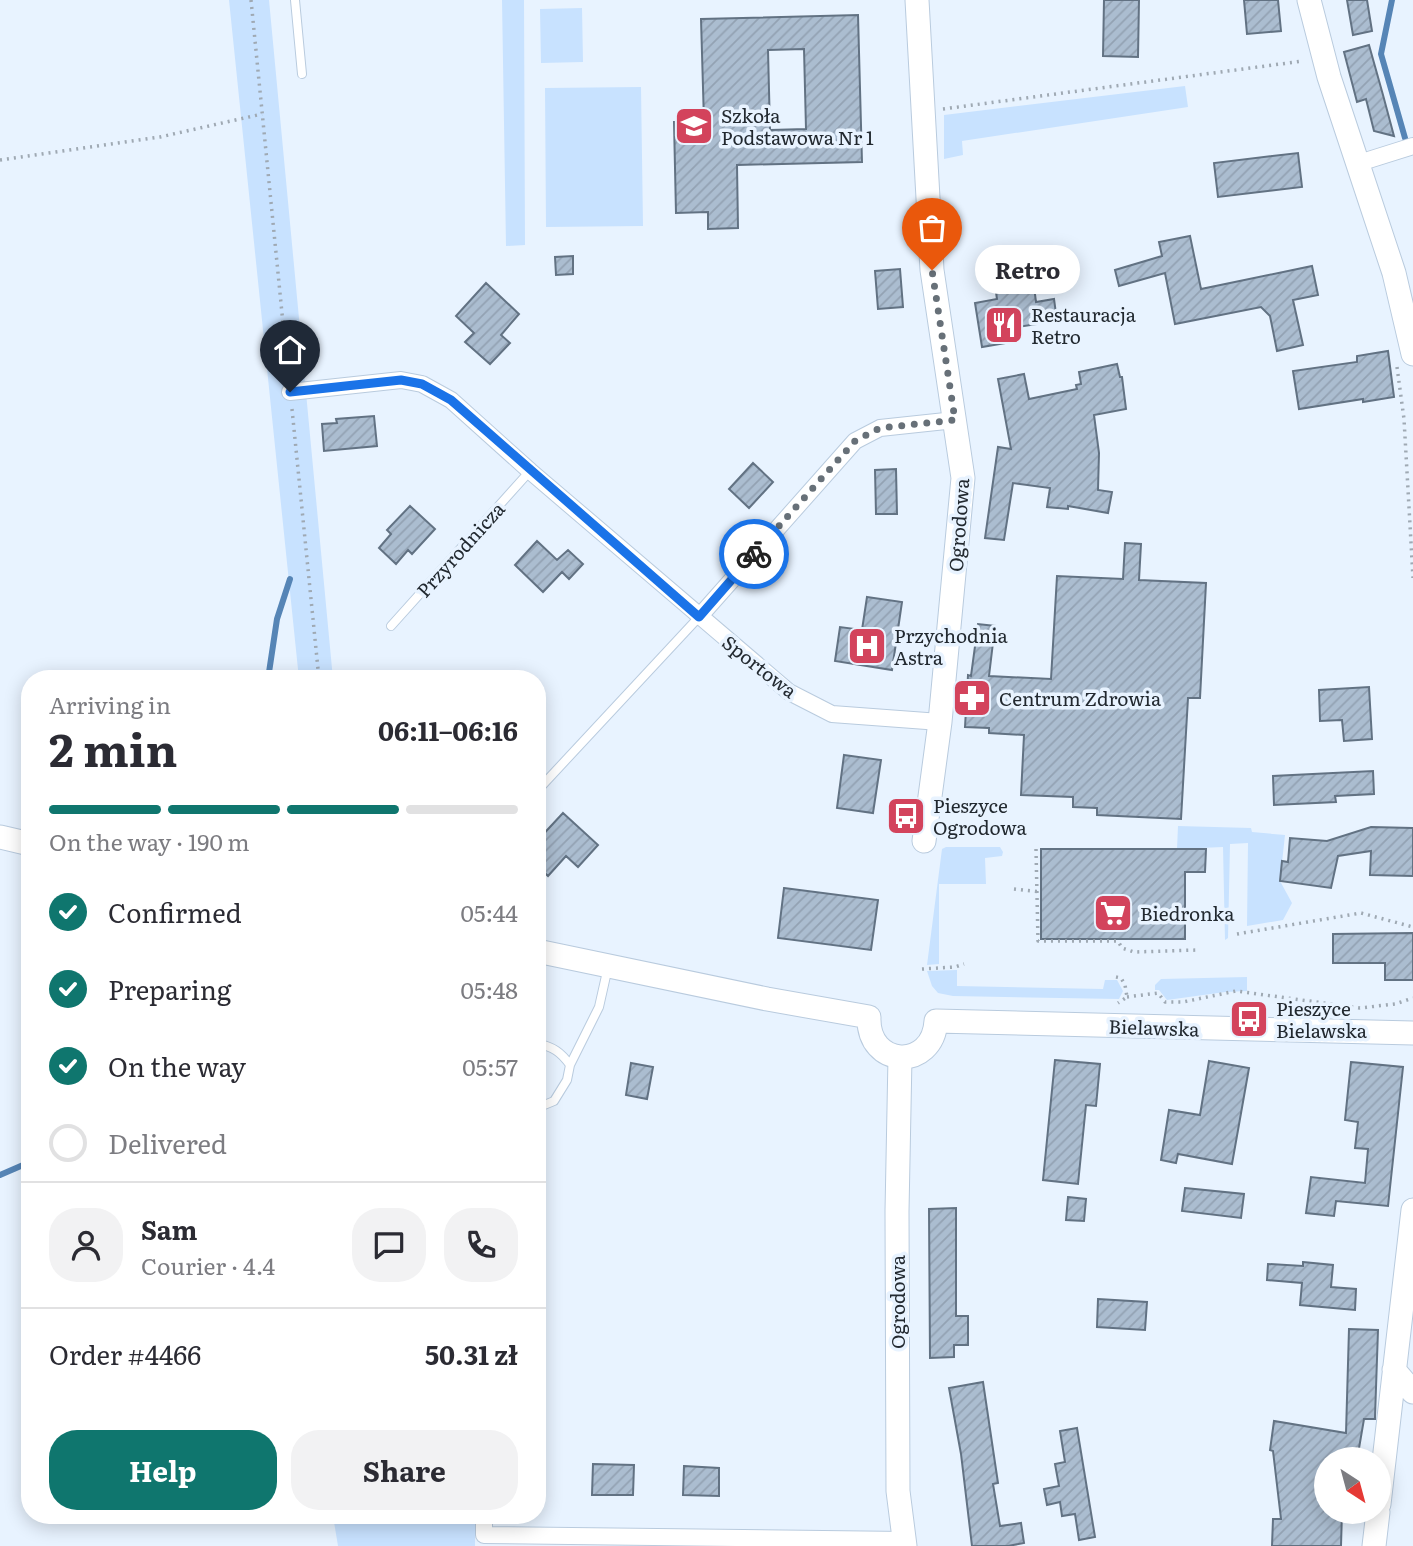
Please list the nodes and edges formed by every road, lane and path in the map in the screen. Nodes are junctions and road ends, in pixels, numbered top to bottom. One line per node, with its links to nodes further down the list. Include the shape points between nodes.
1 (251, 0): 8 (path)
2 (295, 0): 6 (lane)
3 (917, 0): 14 (street, Ogrodowa, via 932,270)
4 (1309, 0): 11 (street)
5 (1306, 53): 7 (path, via 1308,60)
6 (303, 74)
7 (936, 110)
8 (262, 114): 10 (path, via 160,137); 13 (path)
9 (1413, 146): 11 (street)
10 (0, 160)
11 (1359, 163): 12 (street, via 1394,273)
12 (1404, 356): 16 (path)
13 (290, 392): 15 (street, Sportowa, via 401,380 422,384 451,400); 19 (path)
14 (955, 420): 17 (street, via 880,428 855,441); 20 (street, Ogrodowa, via 963,478)
15 (530, 471): 17 (street, Sportowa); 18 (lane, Przyrodnicza)
16 (1413, 578)
17 (699, 617): 20 (street, Sportowa, via 789,692 832,714); 21 (lane)
18 (391, 626)
19 (318, 670)
20 (940, 722): 23 (street, Ogrodowa)
21 (546, 781)
22 (0, 837): 24 (street)
23 (924, 841)
24 (21, 842)
25 (1036, 849): 27 (path)
26 (1014, 889): 27 (path)
27 (1038, 891): 30 (path, via 1038,942 1118,942 1134,952)
28 (1413, 927): 29 (path, via 1362,914)
29 (1237, 934)
30 (1198, 950)
31 (546, 953): 33 (street)
32 (964, 964): 34 (path)
33 (609, 965): 41 (street, via 869,1017 875,1044); 42 (lane, via 599,1007)
34 (922, 969)
35 (1116, 977): 36 (path, via 1125,985)
36 (1127, 997): 37 (path, via 1158,993 1165,1002 1183,1002 1236,991 1360,1008); 38 (path, via 1119,1003)
37 (1413, 998)
38 (1106, 1002)
39 (1413, 1034): 41 (street, Bielawska, via 936,1021 926,1047)
40 (546, 1046): 42 (lane)
41 (900, 1057): 51 (street, Ogrodowa, via 898,1491)
42 (570, 1065): 43 (lane, via 567,1080 554,1101)
43 (546, 1104)
44 (1413, 1210): 45 (street)
45 (1394, 1370): 46 (street); 47 (street)
46 (1413, 1392)
47 (1385, 1447)
48 (484, 1524): 50 (street, via 484,1535)
49 (1377, 1524): 52 (street)
50 (610, 1541): 51 (street)
51 (905, 1543)
52 (1374, 1546)

